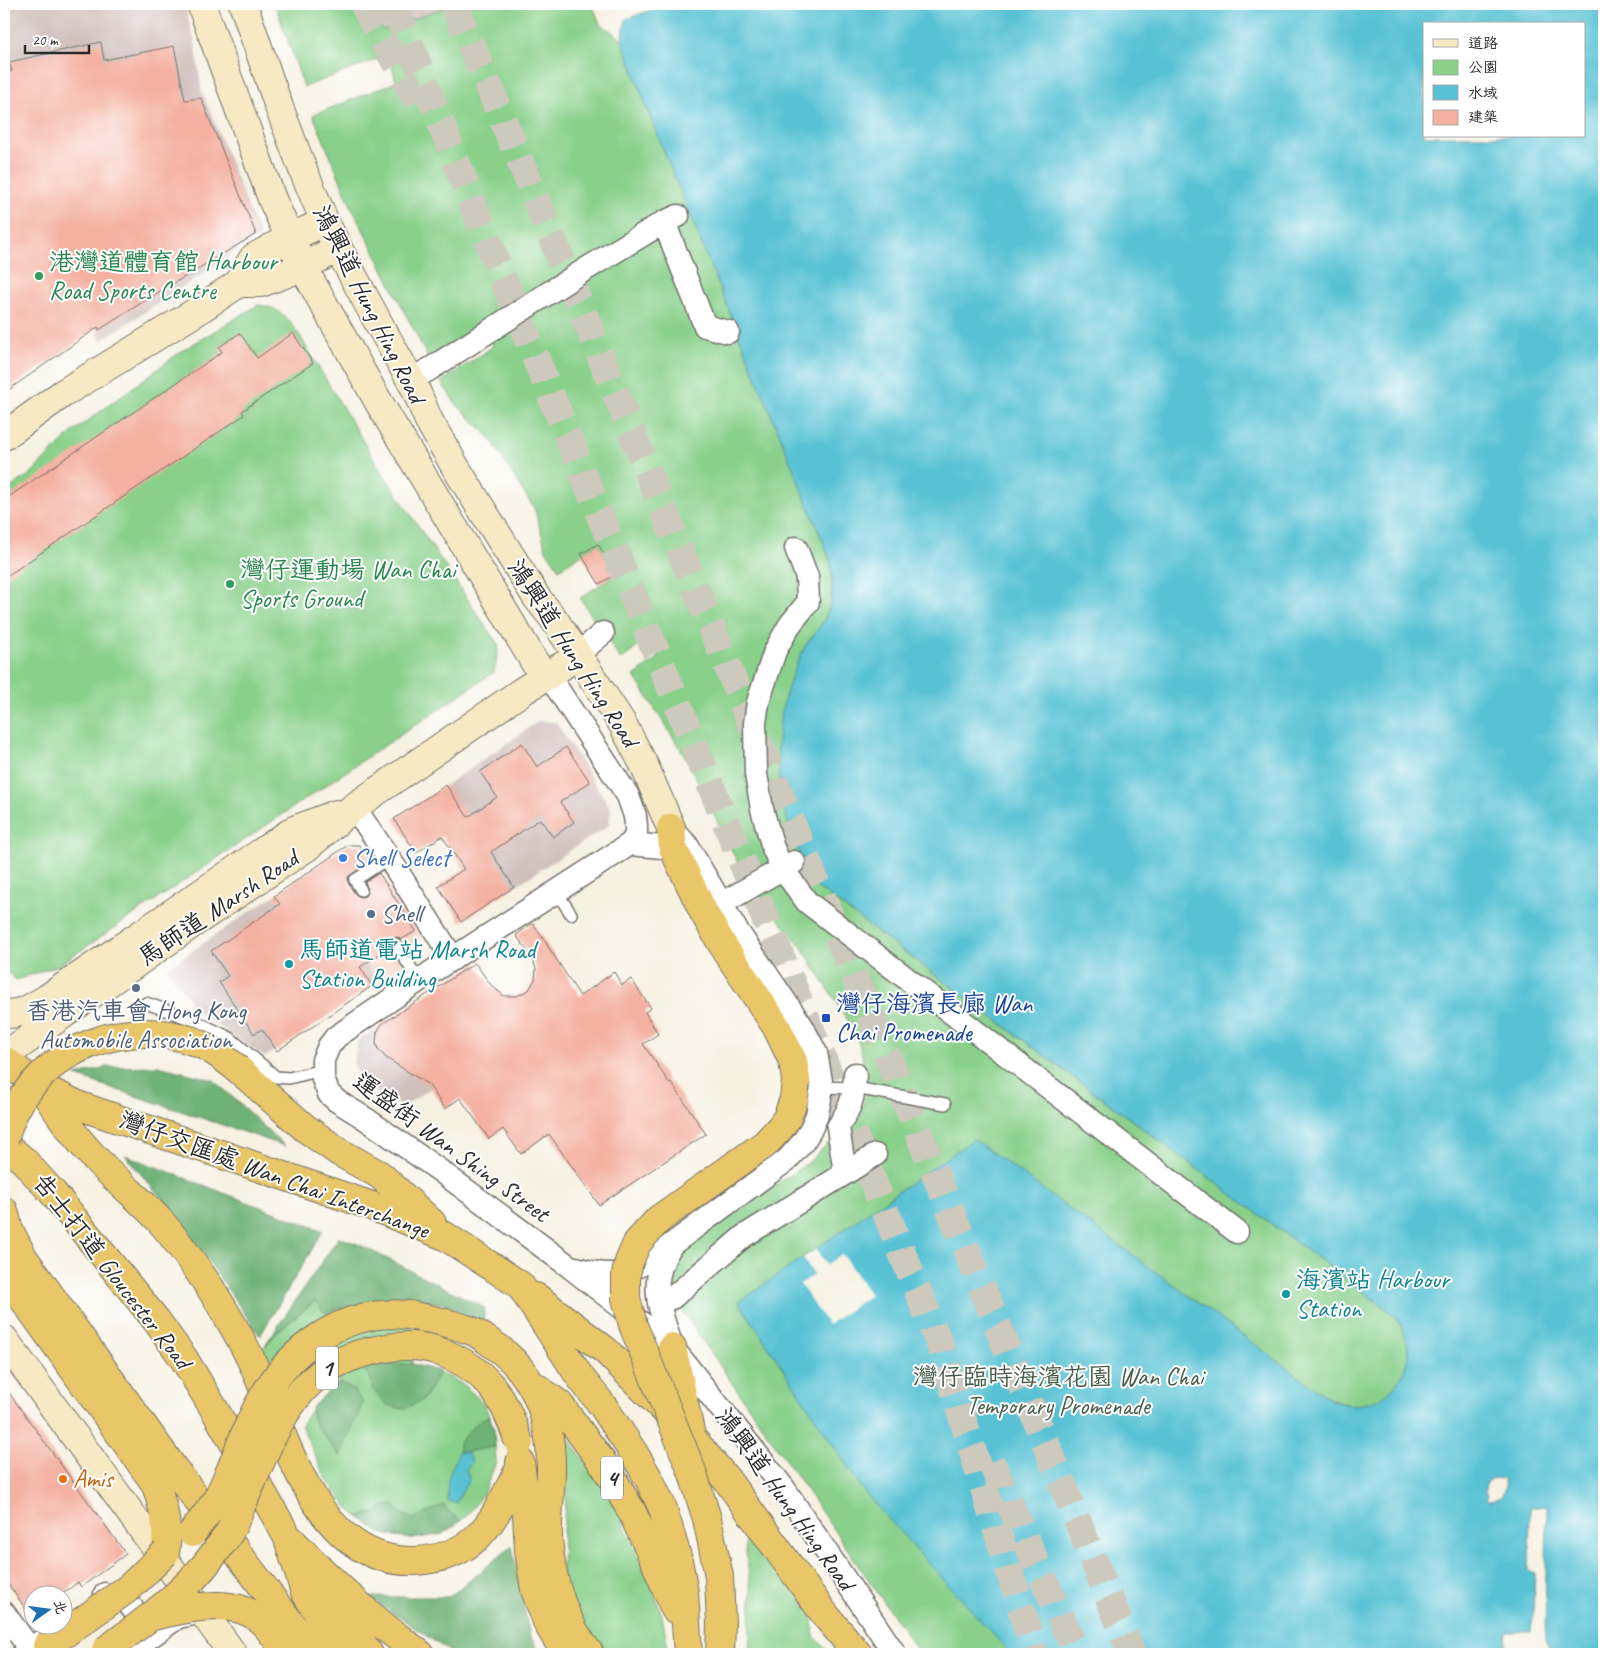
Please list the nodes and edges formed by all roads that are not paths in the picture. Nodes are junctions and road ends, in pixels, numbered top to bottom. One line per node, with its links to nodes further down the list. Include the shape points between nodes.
1 (202, 4): 4 (main road, 鴻興道 Hung Hing Road)
2 (243, 4): 3 (main road, 鴻興道 Hung Hing Road, via 279,108)
3 (325, 222): 4 (main road); 5 (main road, 鴻興道 Hung Hing Road)
4 (289, 238): 6 (main road, 鴻興道 Hung Hing Road); 7 (main road, via 253,258)
5 (338, 248): 6 (main road); 9 (main road, 鴻興道 Hung Hing Road)
6 (303, 267): 7 (main road, via 261,283); 13 (main road, 鴻興道 Hung Hing Road, via 378,401)
7 (239, 283): 10 (main road, via 62,394)
8 (728, 332): 9 (street, via 705,326 671,219 586,268)
9 (410, 380): 13 (main road, 鴻興道 Hung Hing Road, via 456,468 537,598 553,618)
10 (4, 436)
11 (796, 548): 18 (street, via 808,577 808,602 775,651 758,702 755,723 756,774 762,809 773,848)
12 (603, 633): 13 (street)
13 (556, 669): 14 (main road, 馬師道 Marsh Road, via 506,684 497,708); 15 (main road, 鴻興道 Hung Hing Road, via 622,723 634,744); 16 (street, 鴻興道 Hung Hing Road, via 628,796 636,816 636,836)
14 (354, 807): 17 (street); 27 (main road, 馬師道 Marsh Road, via 294,830 46,999 26,1010); 28 (main road, 馬師道 Marsh Road, via 307,848)
15 (672, 838): 16 (street); 21 (street, 鴻興道 Hung Hing Road, via 686,845); 74 (highway, bridge, via 704,913 776,1026 795,1071 796,1090 792,1108 779,1129 756,1151 659,1219 637,1243 626,1274 626,1298 634,1325 693,1474 707,1519 719,1576)
16 (630, 844): 20 (street, 運盛街 Wan Shing Street)
17 (389, 858): 19 (lane, via 355,880); 24 (street)
18 (788, 865): 21 (street); 39 (street, via 807,902)
19 (361, 890)
20 (556, 891): 22 (lane); 24 (street, 運盛街 Wan Shing Street)
21 (721, 904): 33 (street, 鴻興道 Hung Hing Road, via 802,1026 816,1053)
22 (571, 914)
23 (395, 944): 25 (lane)
24 (453, 959): 25 (street, 運盛街 Wan Shing Street)
25 (419, 980): 30 (street, 運盛街 Wan Shing Street, via 336,1037 325,1053)
26 (146, 1003): 30 (lane, via 230,1038 276,1077 289,1078)
27 (4, 1014)
28 (4, 1056)
29 (4, 1060): 32 (highway, 灣仔交匯處 Wan Chai Interchange)
30 (322, 1070): 42 (street, 運盛街 Wan Shing Street, via 329,1094 337,1101 439,1170)
31 (855, 1081): 33 (lane); 34 (lane); 37 (street, via 850,1107 838,1127)
32 (41, 1087): 40 (highway, 灣仔交匯處 Wan Chai Interchange, via 80,1106 350,1197); 52 (highway, via 69,1130 160,1221 213,1292 253,1364 308,1490 330,1521 350,1540 388,1559 428,1560 452,1554 488,1527)
33 (822, 1087): 41 (street, 鴻興道 Hung Hing Road, via 817,1115 796,1151)
34 (945, 1104)
35 (4, 1142): 40 (highway, bridge, via 10,1120 26,1092 64,1057 94,1041 126,1034 177,1036 222,1056 305,1128 380,1175); 53 (highway, 告士打道 Gloucester Road, via 53,1193 156,1320 184,1359)
36 (875, 1155): 37 (street)
37 (845, 1174): 45 (street, via 744,1236)
38 (4, 1211): 68 (highway, via 23,1257 192,1493)
39 (1237, 1232)
40 (445, 1236): 44 (highway, 灣仔交匯處 Wan Chai Interchange)
41 (671, 1245): 42 (street, 鴻興道 Hung Hing Road, via 649,1261 623,1273 598,1274); 47 (street, 鴻興道 Hung Hing Road, via 660,1267 657,1290)
42 (570, 1266): 47 (street, 鴻興道 Hung Hing Road)
43 (4, 1272): 54 (highway, via 155,1483 165,1514 167,1542)
44 (520, 1285): 51 (highway, via 606,1351); 62 (highway, 灣仔交匯處 Wan Chai Interchange, via 580,1377 636,1454 663,1509 684,1593)
45 (672, 1298)
46 (4, 1339): 54 (main road)
47 (672, 1347): 49 (highway); 50 (street, 鴻興道 Hung Hing Road)
48 (533, 1385): 54 (highway, 1, bridge, via 504,1351 473,1331 398,1314 351,1320 314,1340 284,1367 256,1409 217,1499 192,1533); 62 (highway, 4, via 559,1404 609,1473 631,1510 654,1558); 73 (highway, 1, via 543,1413 551,1465 548,1523 553,1572 568,1619)
49 (680, 1391): 50 (lane); 51 (highway)
50 (714, 1401): 76 (street, 鴻興道 Hung Hing Road, via 783,1487)
51 (691, 1437): 75 (highway)
52 (520, 1468): 58 (highway, 1, bridge, via 519,1443 499,1396 488,1382 461,1362 432,1349 409,1346 381,1348 350,1357 324,1370 298,1394 276,1430 229,1533 198,1573); 72 (highway, 1, via 535,1590 548,1624)
53 (287, 1536): 55 (highway, 告士打道 Gloucester Road); 69 (highway, 告士打道 Gloucester Road, via 304,1592)
54 (158, 1549): 56 (street); 60 (main road); 64 (highway, 1, bridge, via 130,1587)
55 (326, 1576): 70 (highway, via 349,1623); 71 (highway)
56 (105, 1594): 59 (street); 63 (street, via 126,1601 134,1609 139,1631)
57 (4, 1612): 64 (street)
58 (151, 1617): 65 (highway, 1, bridge); 67 (highway, bridge, via 204,1606 241,1608 259,1617)
59 (72, 1618)
60 (207, 1618): 63 (street, via 178,1617); 66 (main road)
61 (49, 1636): 64 (street)
62 (688, 1649)
63 (131, 1651)
64 (30, 1653)
65 (101, 1654)
66 (233, 1654)
67 (288, 1654)
68 (314, 1654)
69 (344, 1654)
70 (369, 1654)
71 (420, 1654)
72 (566, 1654)
73 (590, 1654)
74 (720, 1654)
75 (858, 1654)
76 (895, 1654)

